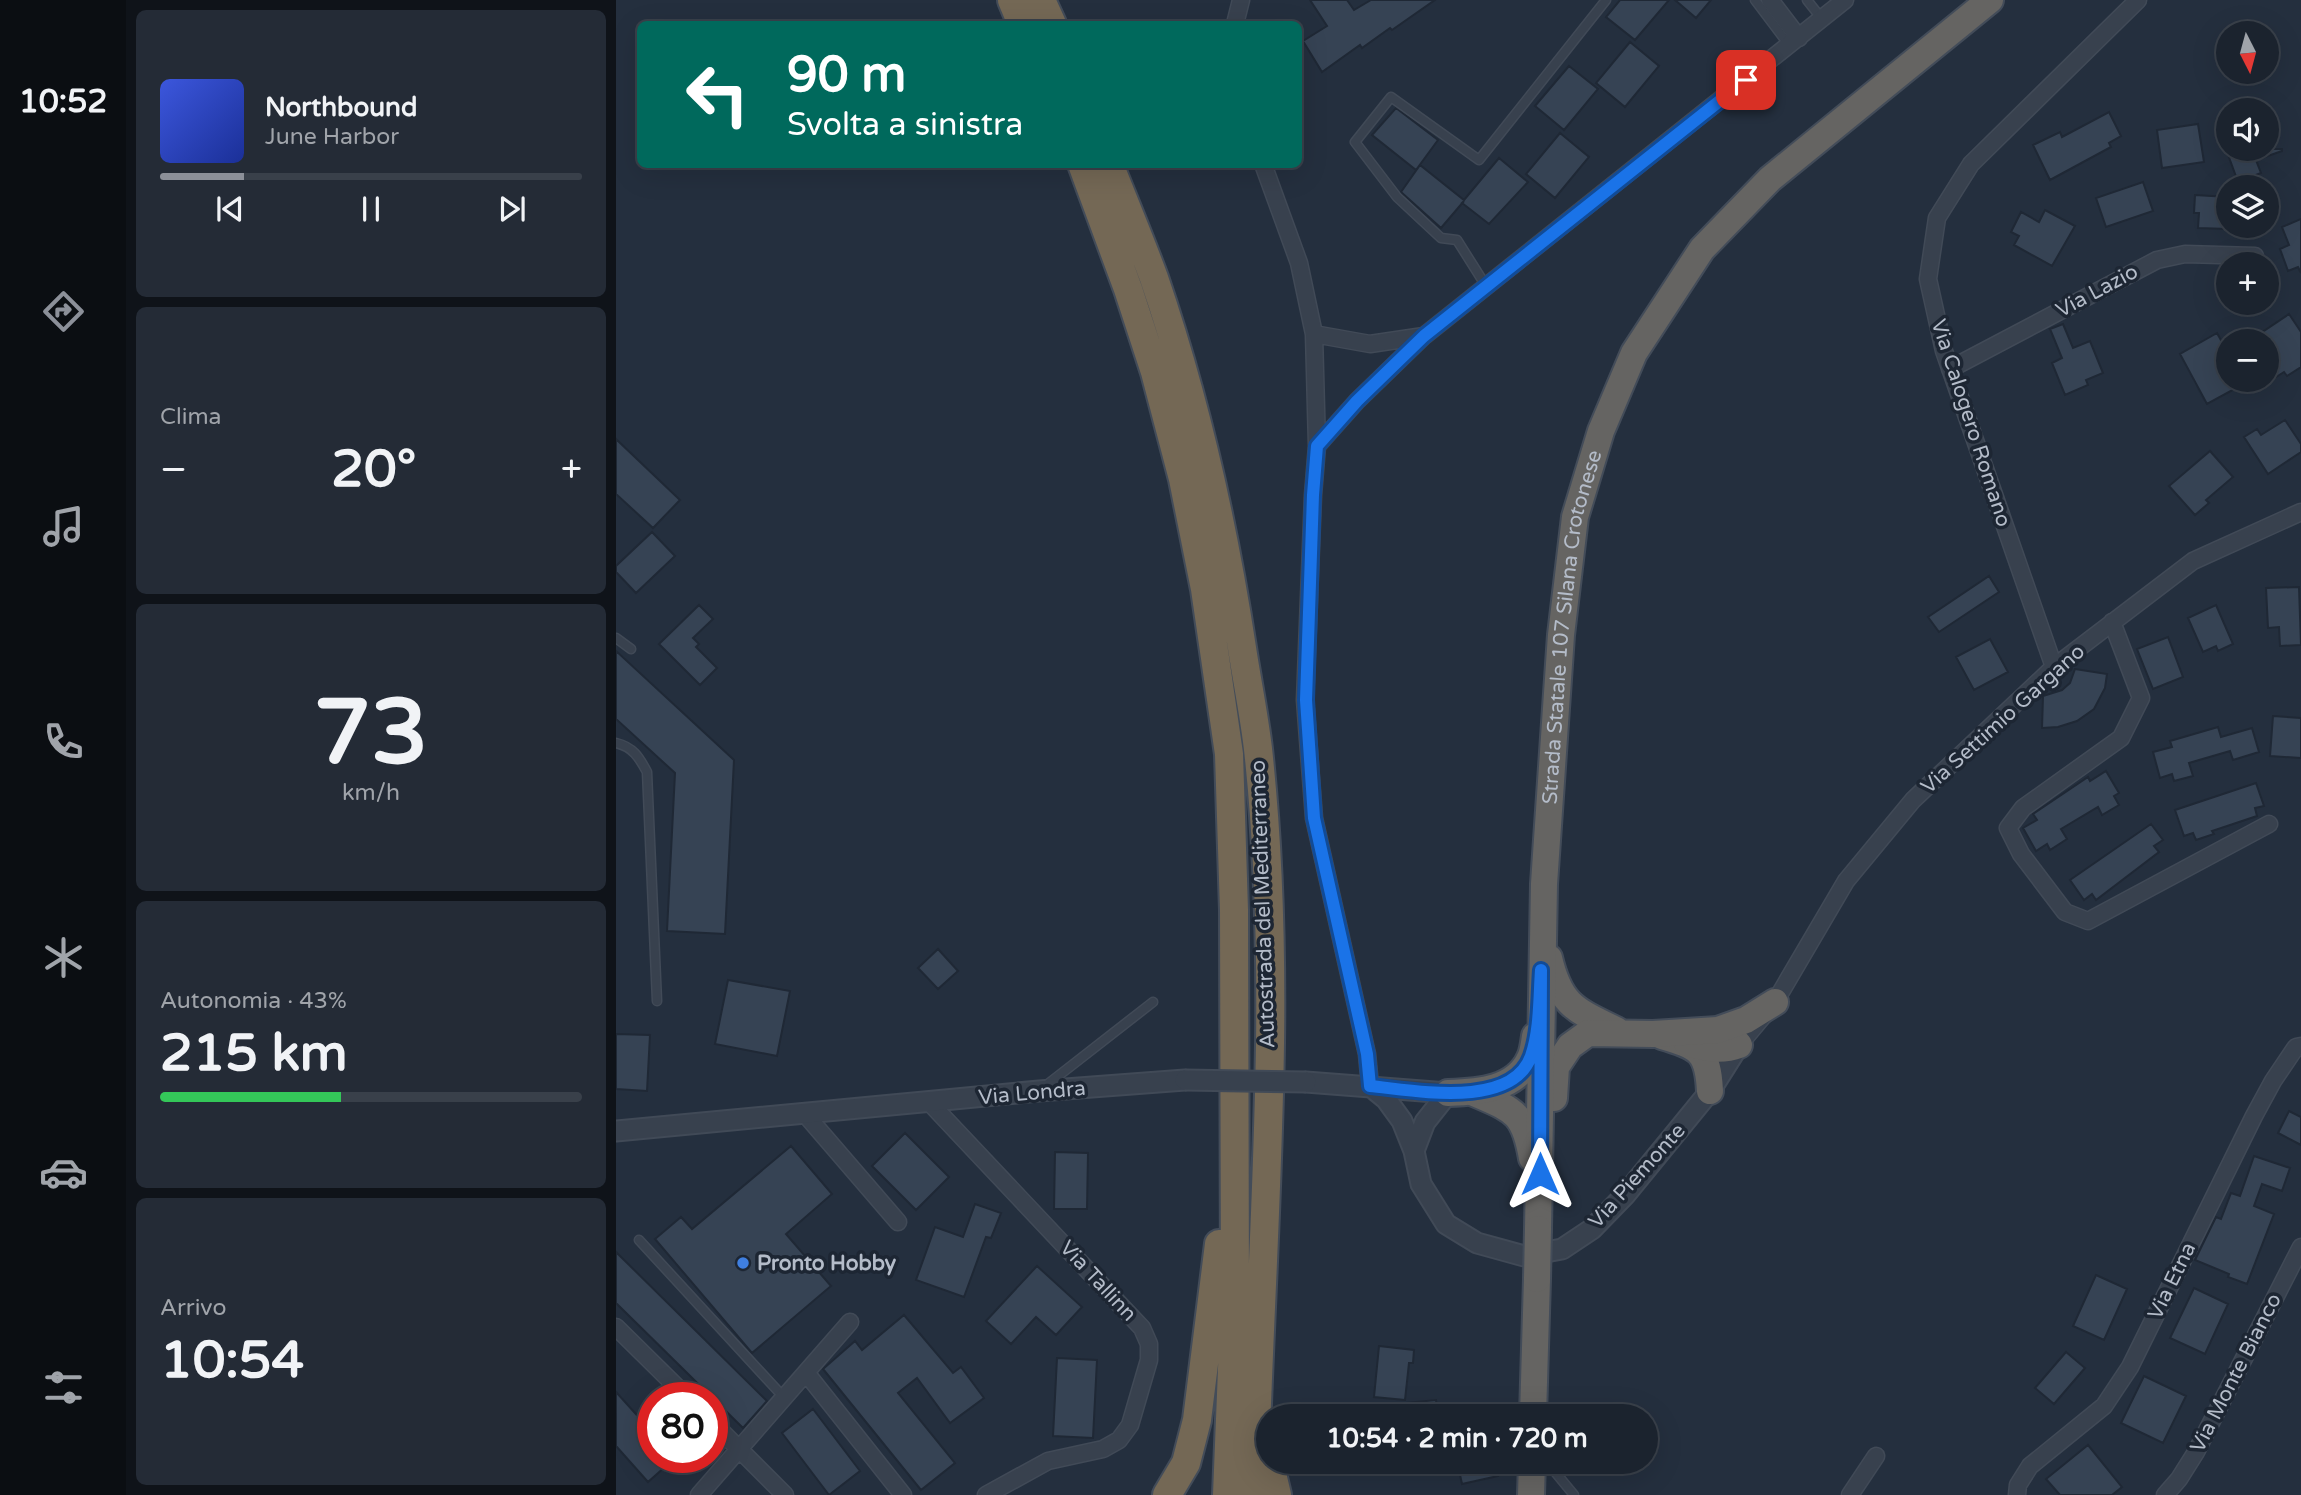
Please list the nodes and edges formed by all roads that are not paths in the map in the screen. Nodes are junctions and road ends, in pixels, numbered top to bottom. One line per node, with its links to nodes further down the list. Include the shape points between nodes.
1 (1012, 0): 12 (highway)
2 (1041, 0): 13 (highway)
3 (1241, 0): 14 (street)
4 (1606, 0): 20 (lane, via 1479,160 1391,97 1355,142 1397,197 1441,238 1457,240)
5 (1755, 0): 15 (lane)
6 (1770, 0): 15 (street)
7 (1807, 0): 11 (lane)
8 (1845, 0): 11 (street)
9 (1990, 0): 32 (highway, Strada Statale 107 Silana Crotonese, via 1770,179 1702,249 1634,353 1601,431 1574,517)
10 (2138, 0): 23 (street, Via Calogero Romano, via 1971,164 1937,218 1928,279)
11 (1822, 19): 15 (street)
12 (1021, 21)
13 (1051, 21)
14 (1236, 21)
15 (1794, 42): 20 (street)
16 (1083, 168): 33 (highway, Autostrada del Mediterraneo, via 1154,372 1203,577 1229,754)
17 (1112, 168): 59 (highway, Autostrada del Mediterraneo, via 1154,279 1209,473 1258,748 1270,986)
18 (1264, 168): 21 (street, via 1299,263)
19 (2216, 255): 23 (street, Via Lazio, via 2185,254 2157,260)
20 (1486, 286): 22 (street)
21 (1314, 334): 22 (street, via 1370,344); 24 (street)
22 (1424, 336): 24 (street)
23 (1950, 369): 29 (street, Via Calogero Romano)
24 (1317, 446): 43 (street, via 1306,700 1314,818 1367,1054)
25 (2301, 512): 26 (street, Via Settimio Gargano, via 2193,561)
26 (2112, 622): 29 (street, Via Settimio Gargano); 31 (street, via 2141,698 2121,738 2023,808 2008,828 2021,854 2065,912 2088,921)
27 (616, 638): 28 (lane)
28 (631, 649)
29 (2054, 667): 37 (street, Via Settimio Gargano, via 1913,800 1854,871)
30 (616, 743): 35 (lane, via 639,757 647,772)
31 (2269, 824)
32 (1544, 884): 34 (highway, Strada Statale 107 Silana Crotonese); 38 (highway, via 1549,960 1557,988 1571,1007)
33 (1234, 911): 77 (highway, via 1222,958 1219,1252 1197,1420 1186,1463); 78 (highway, Autostrada del Mediterraneo, via 1235,1293)
34 (1541, 970): 47 (highway, via 1530,1059 1500,1087); 54 (highway, Strada Statale 107 Silana Crotonese)
35 (657, 1001)
36 (1153, 1002): 45 (lane)
37 (1775, 1002): 40 (highway)
38 (1620, 1033): 39 (highway); 54 (highway, via 1588,1033 1570,1046 1556,1067 1548,1180)
39 (1653, 1034): 40 (highway); 41 (highway)
40 (1728, 1037): 41 (highway, via 1728,1049); 46 (street, Via Piemonte)
41 (1685, 1043): 46 (highway, via 1703,1055)
42 (2301, 1046): 84 (street, Via Etna, via 2287,1058 2266,1093 2130,1367 2104,1406 2030,1466)
43 (1370, 1086): 44 (street, Via Londra); 45 (street, Via Londra, bridge, via 1185,1080); 50 (street, Via Piemonte)
44 (1416, 1090): 47 (street, Via Londra); 50 (street); 51 (street)
45 (1039, 1091): 48 (street, Via Londra)
46 (1710, 1091): 53 (street, Via Piemonte, via 1625,1195 1592,1229 1562,1249 1524,1256 1477,1243 1446,1224 1421,1184)
47 (1460, 1092): 51 (street); 56 (highway, via 1512,1109 1526,1128)
48 (930, 1103): 49 (street, Via Londra); 76 (street, Via Tallinn, via 1142,1328 1149,1344 1149,1360 1130,1425 1119,1440 1103,1449 1048,1461)
49 (805, 1114): 52 (street, Via Londra); 55 (street)
50 (1402, 1121): 53 (street, Via Piemonte)
51 (1425, 1122): 53 (street)
52 (616, 1131)
53 (1414, 1151)
54 (1540, 1199): 56 (highway, Strada Statale 107 Silana Crotonese)
55 (898, 1222)
56 (1538, 1229): 66 (highway, Strada Statale 107 Silana Crotonese, bridge)
57 (639, 1240): 64 (lane)
58 (2301, 1247): 85 (street, Via Monte Bianco, via 2196,1452)
59 (1263, 1292): 65 (highway, via 1276,1354); 79 (highway, Autostrada del Mediterraneo)
60 (850, 1322): 62 (street)
61 (616, 1327): 63 (street)
62 (807, 1374): 68 (street); 75 (street)
63 (672, 1382)
64 (778, 1391)
65 (1275, 1404)
66 (1533, 1404)
67 (728, 1438): 68 (street)
68 (740, 1450): 73 (street); 74 (street)
69 (1876, 1456): 83 (street)
70 (1273, 1474): 80 (highway)
71 (1532, 1474): 81 (highway)
72 (1557, 1474): 82 (lane)
73 (699, 1495)
74 (785, 1495)
75 (903, 1495)
76 (986, 1495)
77 (1167, 1495)
78 (1227, 1495)
79 (1254, 1495)
80 (1277, 1495)
81 (1531, 1495)
82 (1574, 1495)
83 (1850, 1495)
84 (2017, 1495)
85 (2165, 1495)

